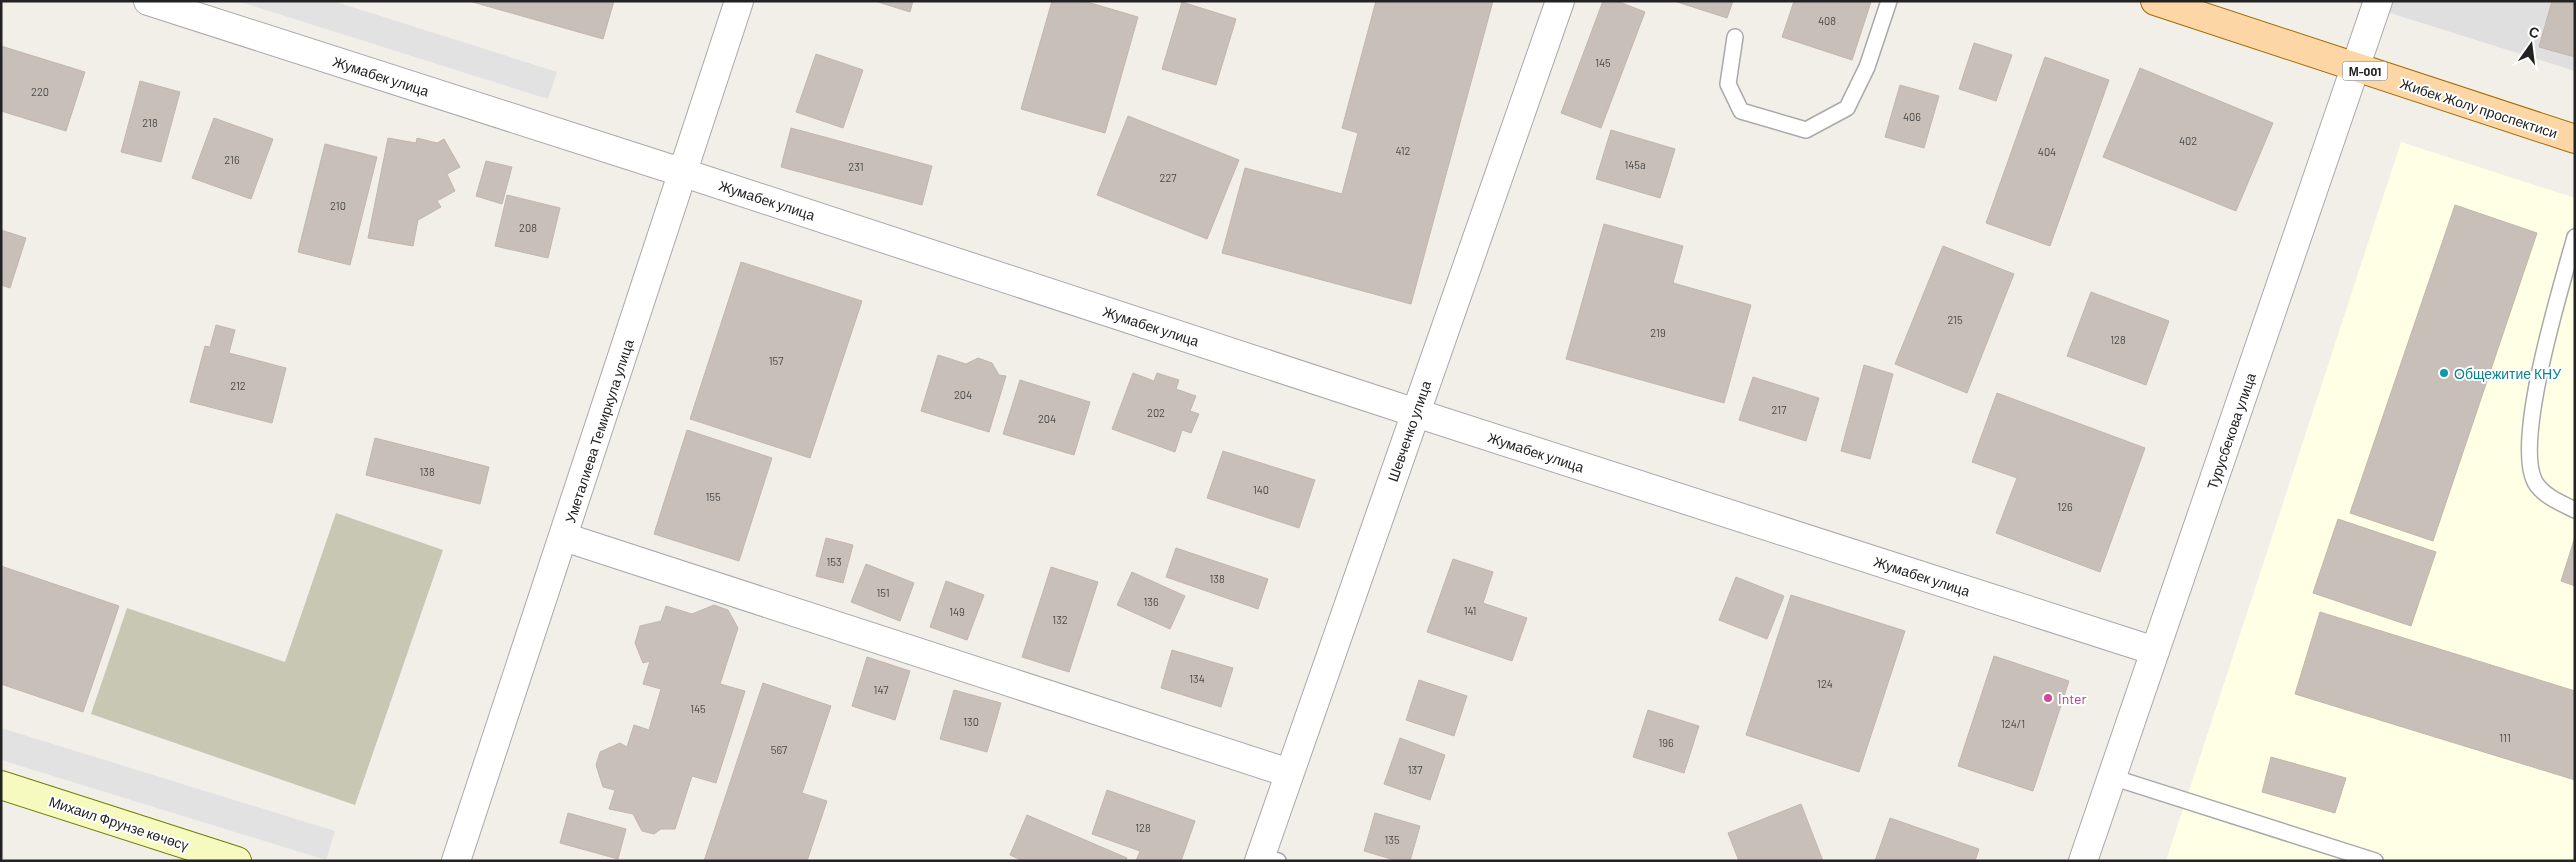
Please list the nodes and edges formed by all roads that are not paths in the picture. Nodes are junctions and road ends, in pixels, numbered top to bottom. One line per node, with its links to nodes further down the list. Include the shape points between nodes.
1 (148, 1): 10 (street, Жумабек улица)
2 (739, 1): 10 (street, Уметалиева Темиркула улица)
3 (1560, 1): 12 (street, Шевченко улица)
4 (1890, 1): 7 (lane, via 1847,108 1806,130 1741,111 1728,84)
5 (2155, 1): 8 (main road, Жибек Жолу проспектиси / М-001)
6 (2378, 1): 8 (street, Турусбекова улица)
7 (1735, 37)
8 (2355, 68): 9 (main road, Жибек Жолу проспектиси / М-001); 15 (street, Турусбекова улица)
9 (2575, 139)
10 (684, 173): 12 (street, Жумабек улица); 14 (street, Уметалиева Темиркула улица)
11 (2575, 237): 13 (lane, via 2540,369 2532,413 2530,457 2535,482 2552,498)
12 (1416, 414): 15 (street, Жумабек улица); 16 (street, Шевченко улица)
13 (2575, 510)
14 (564, 537): 16 (street); 21 (street, Уметалиева Темиркула улица)
15 (2155, 651): 17 (street, Турусбекова улица)
16 (1289, 773): 19 (street, Шевченко улица)
17 (2112, 776): 22 (street, Турусбекова улица); 23 (lane)
18 (1, 785): 20 (main road, Михаил Фрунзе көчөсү)
19 (1266, 859)
20 (237, 861)
21 (456, 861)
22 (2083, 861)
23 (2375, 861)

